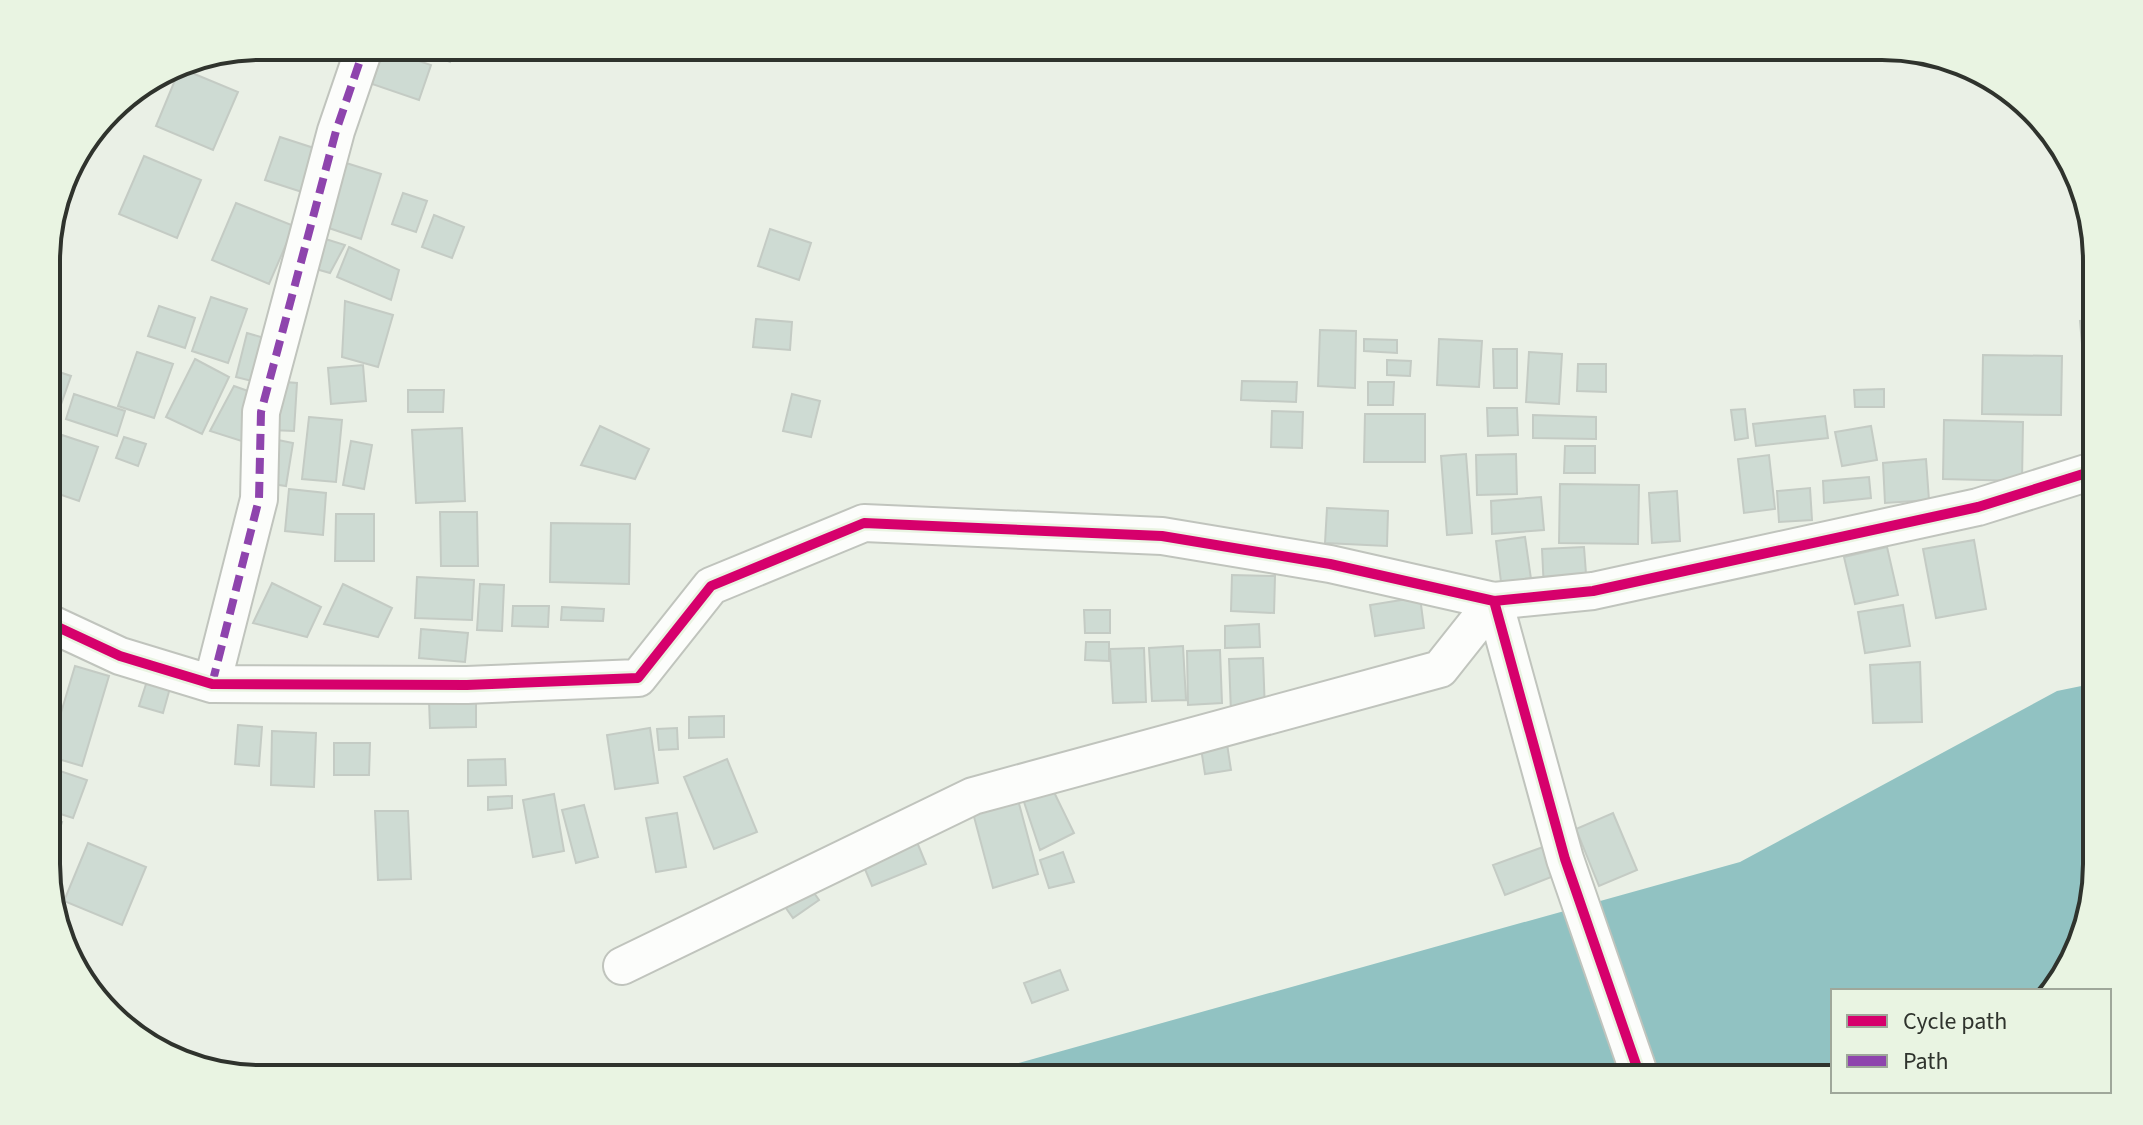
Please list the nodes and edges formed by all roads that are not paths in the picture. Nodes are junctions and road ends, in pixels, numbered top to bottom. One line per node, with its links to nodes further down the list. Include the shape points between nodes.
1 (360, 60): 5 (street, via 336,131 261,412 259,499)
2 (2083, 474): 3 (street, via 1963,511 1593,591)
3 (1494, 601): 5 (street, via 1330,564 1162,536 864,523 711,586 638,678 467,685); 6 (street, via 1440,669 973,796); 7 (street, via 1565,859)
4 (60, 628): 5 (street, via 120,656)
5 (212, 684)
6 (622, 966)
7 (1636, 1065)

